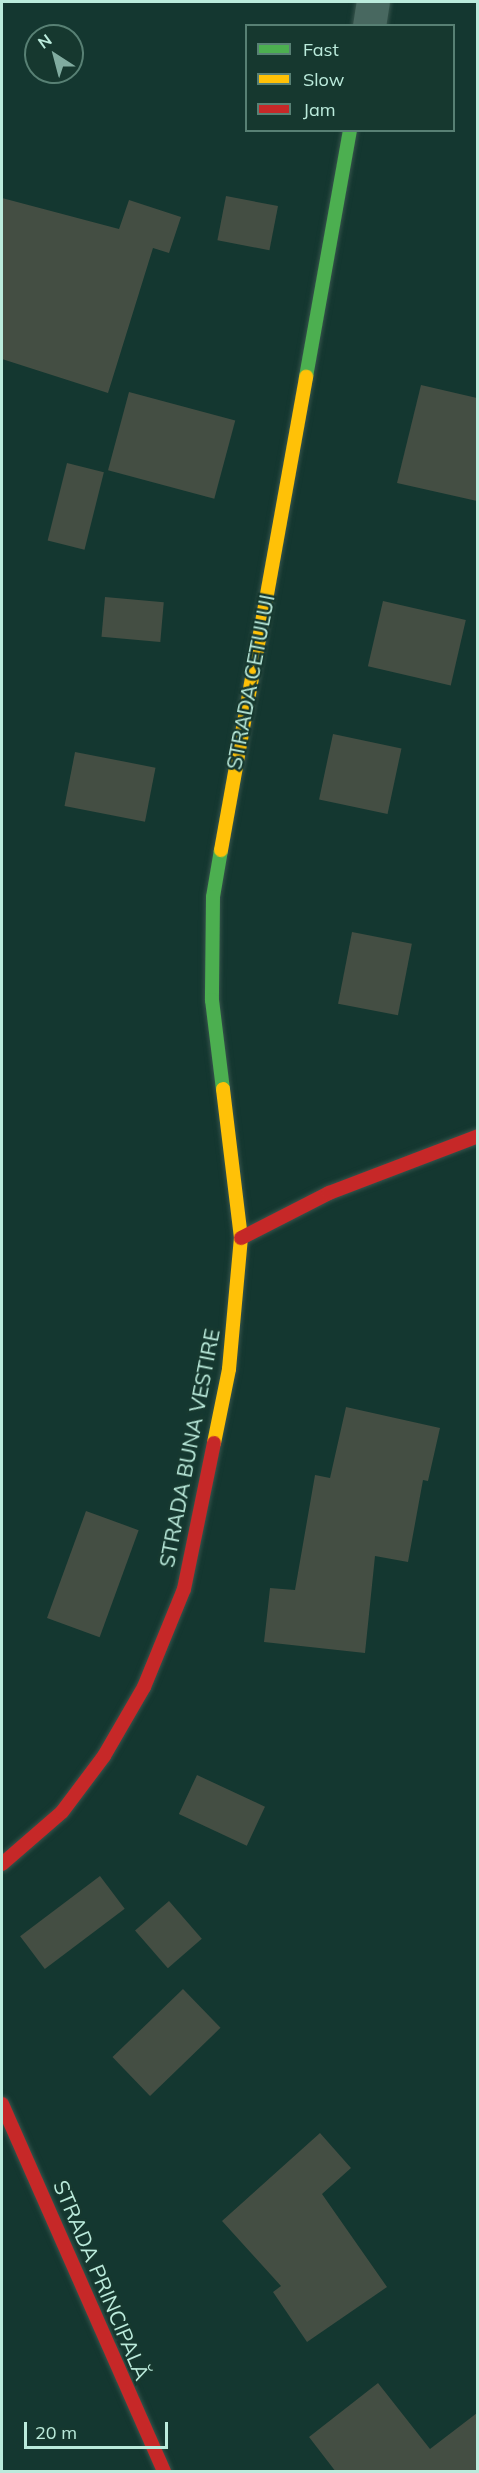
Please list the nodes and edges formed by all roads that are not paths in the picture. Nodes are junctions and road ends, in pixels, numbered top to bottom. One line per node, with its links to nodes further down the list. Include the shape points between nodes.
1 (373, 2): 2 (street)
2 (369, 24)
3 (350, 132): 5 (street, STRADA CETULUI, via 213,897 212,1000)
4 (477, 1136): 5 (street, via 379,1171)
5 (241, 1238): 6 (street, STRADA BUNA VESTIRE, via 229,1369 183,1589 144,1687 104,1756 62,1812)
6 (2, 1864)
7 (2, 2104): 8 (street, STRADA PRINCIPALĂ)
8 (164, 2472)

